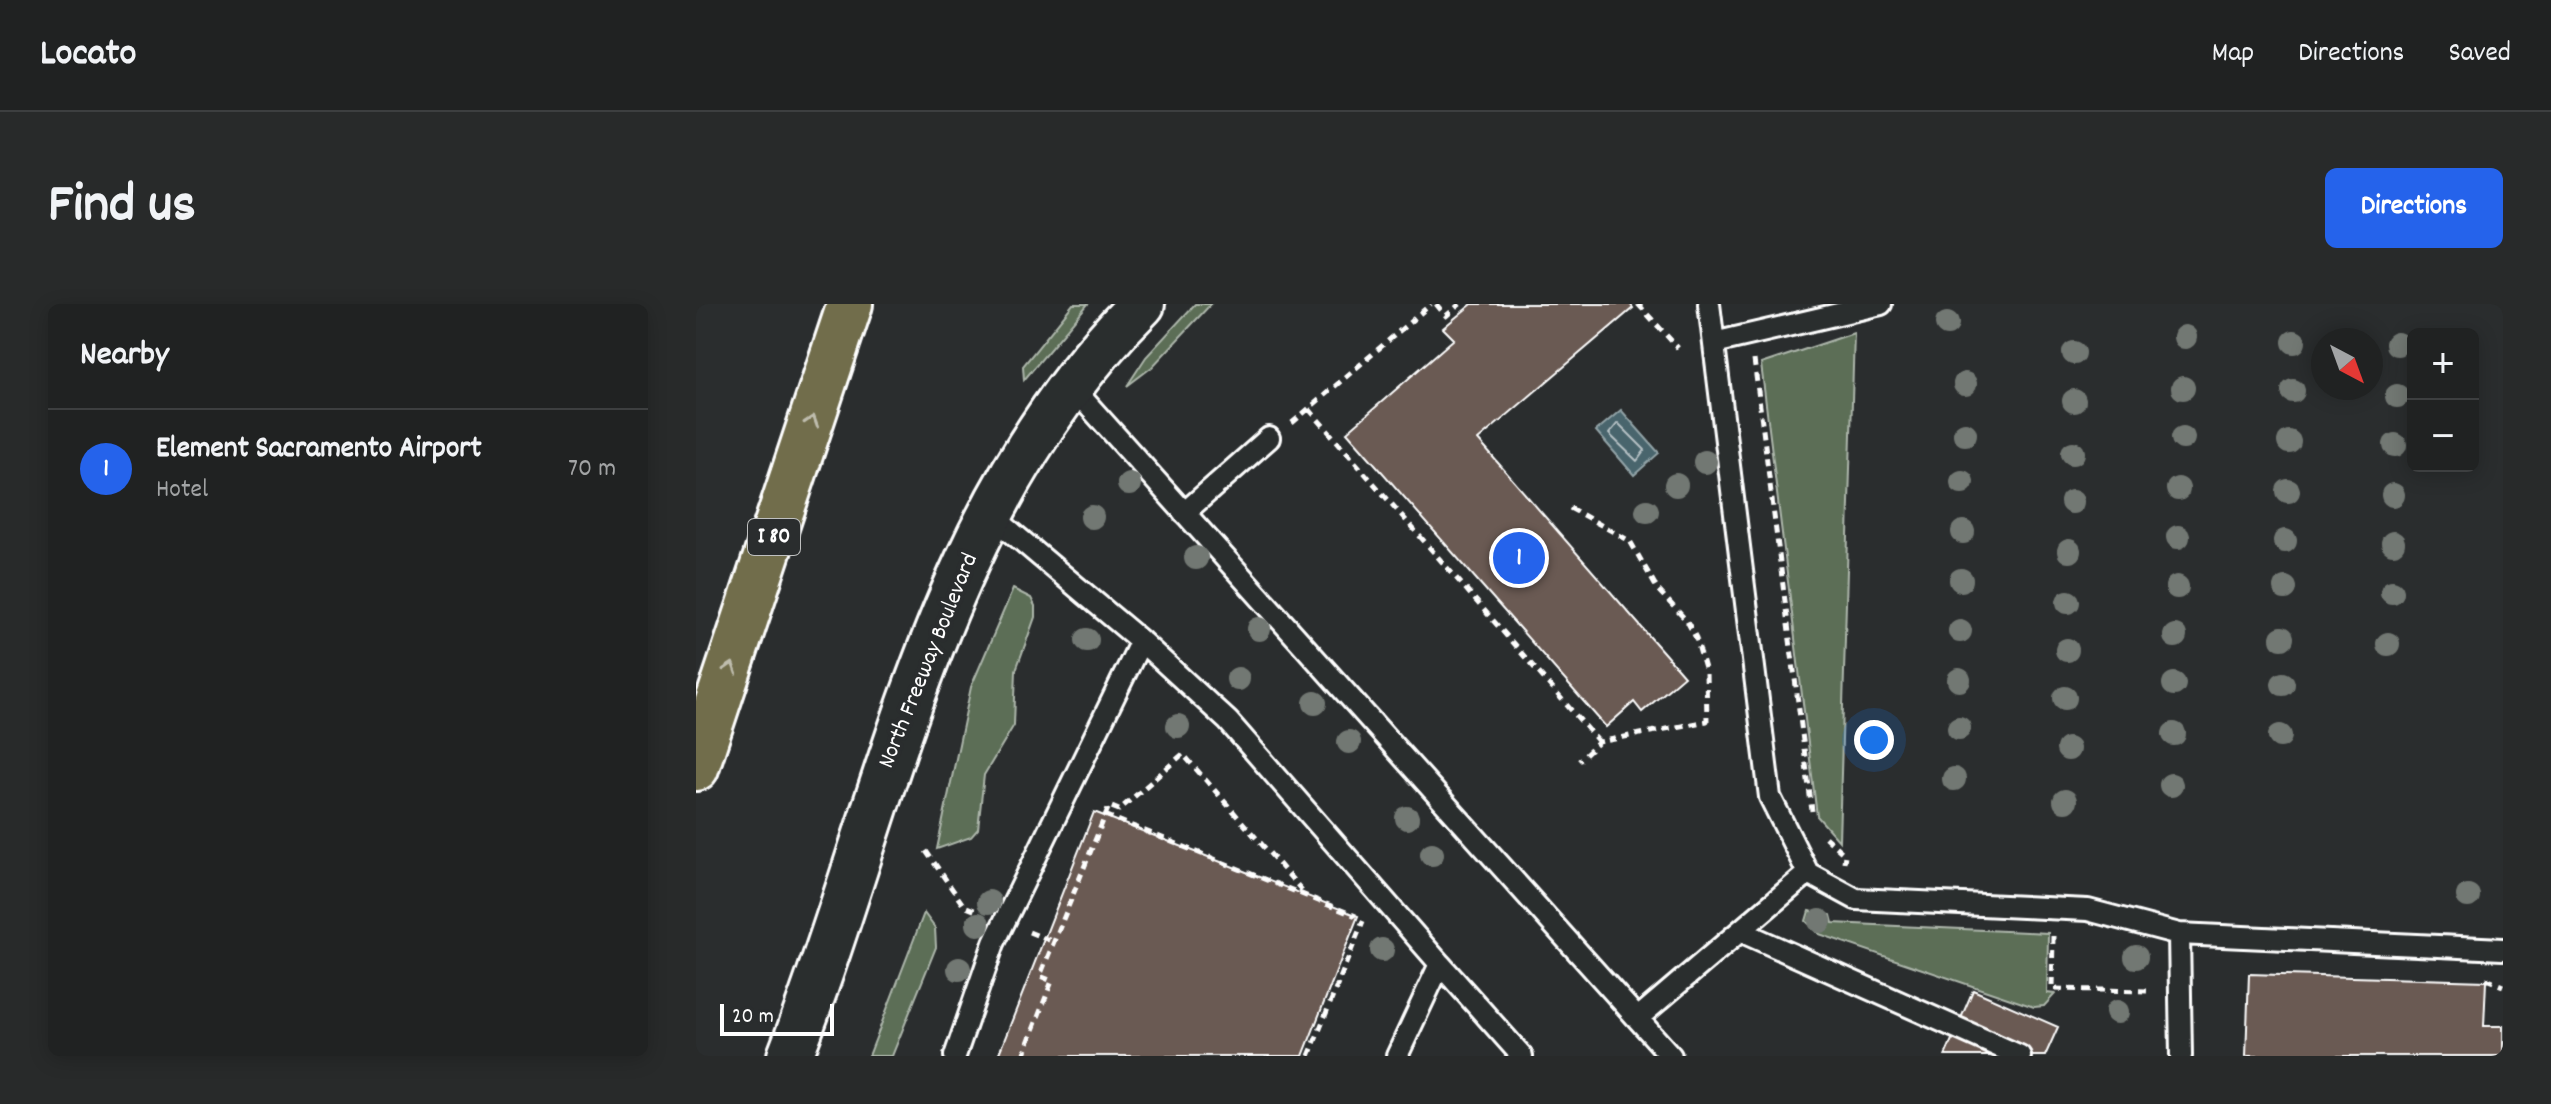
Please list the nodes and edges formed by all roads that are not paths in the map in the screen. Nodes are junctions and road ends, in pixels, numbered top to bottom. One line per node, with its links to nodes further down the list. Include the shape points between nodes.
1 (850, 304): 11 (highway, I 80, one-way to 1)
2 (1142, 304): 6 (street, North Freeway Boulevard)
3 (1709, 304): 5 (lane)
4 (1881, 304): 5 (lane)
5 (1714, 343): 12 (lane, via 1770,797)
6 (1072, 387): 8 (lane); 9 (street, North Freeway Boulevard, via 1049,415)
7 (1269, 438): 8 (lane)
8 (1184, 513): 17 (lane)
9 (990, 514): 10 (lane); 18 (street, North Freeway Boulevard, via 947,601 906,706)
10 (1141, 641): 16 (lane, via 1228,721); 19 (lane, via 994,943)
11 (696, 768)
12 (1808, 873): 13 (lane); 14 (lane, via 1856,899 2088,910)
13 (1740, 931): 17 (lane); 23 (lane)
14 (2179, 934): 15 (lane); 24 (lane)
15 (2503, 949)
16 (1440, 964): 20 (lane); 21 (lane)
17 (1638, 1018): 22 (lane)
18 (790, 1056)
19 (955, 1056)
20 (1397, 1056)
21 (1522, 1056)
22 (1671, 1056)
23 (2020, 1056)
24 (2181, 1056)

